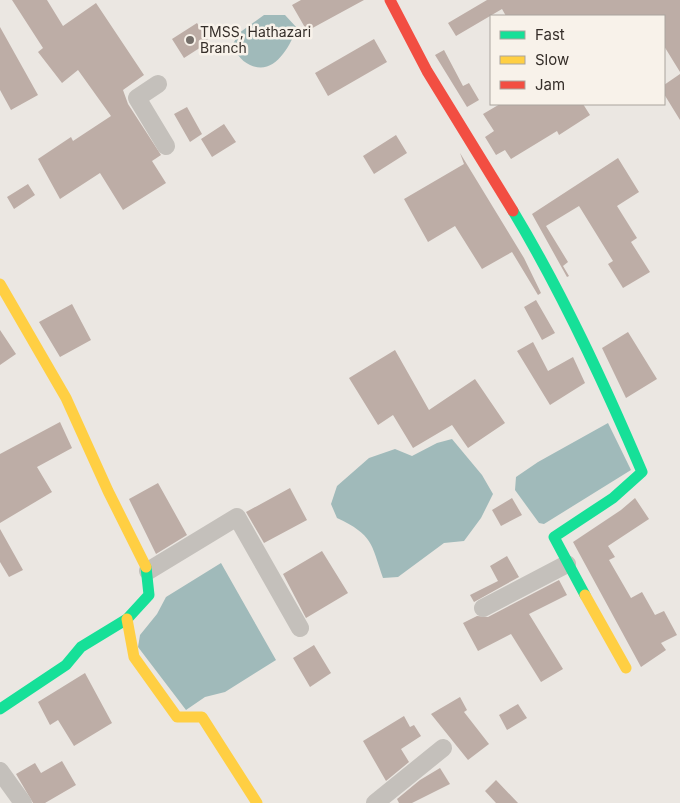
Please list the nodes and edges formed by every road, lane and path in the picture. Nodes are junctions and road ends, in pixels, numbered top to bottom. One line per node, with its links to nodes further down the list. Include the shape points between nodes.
1 (390, 0): 5 (street, via 427,72 537,251 609,396 642,472 613,498 554,537)
2 (158, 84): 3 (street, via 137,98)
3 (166, 146)
4 (0, 284): 6 (street, via 66,398)
5 (567, 564): 7 (street); 10 (street)
6 (148, 571): 8 (street, via 149,595); 9 (street, via 237,517)
7 (483, 608)
8 (127, 618): 11 (street, via 81,647 66,665); 15 (street, via 134,657 177,717 202,717)
9 (300, 628)
10 (626, 668)
11 (0, 708)
12 (443, 748): 16 (street)
13 (0, 771): 14 (street)
14 (23, 803)
15 (257, 803)
16 (375, 803)

